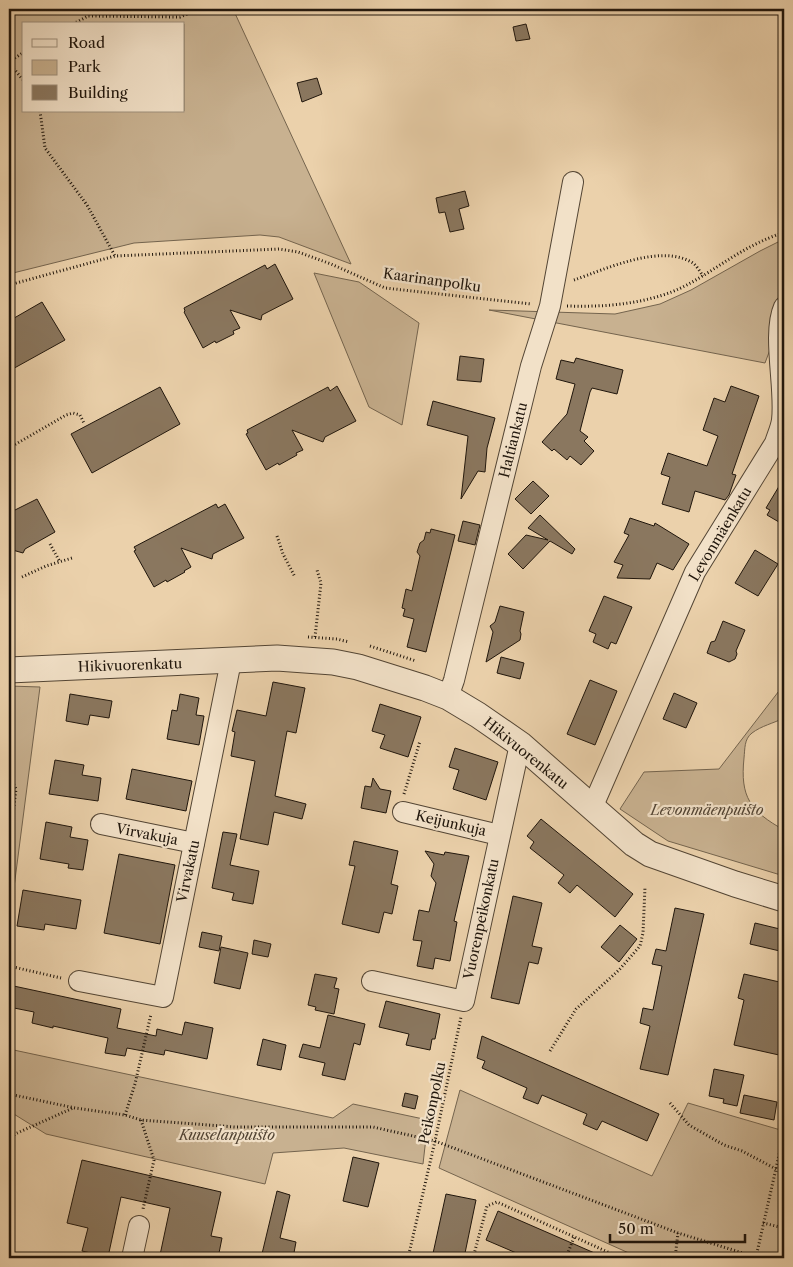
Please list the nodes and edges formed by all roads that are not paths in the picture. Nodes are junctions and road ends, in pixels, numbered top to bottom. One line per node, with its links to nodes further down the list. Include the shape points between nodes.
1 (573, 182): 5 (street, Haltiankatu, via 552,296 531,366)
2 (784, 307): 7 (street, Levonmäenkatu, via 780,335 782,421 775,443 695,572)
3 (231, 661): 4 (street, Hikivuorenkatu); 5 (street, Hikivuorenkatu, via 277,658 333,662 397,678); 11 (street, Virvakatu)
4 (9, 670)
5 (448, 697): 6 (street, Hikivuorenkatu)
6 (520, 744): 7 (street, Hikivuorenkatu); 10 (street, Vuorenpeikonkatu)
7 (592, 808): 12 (street, Hikivuorenkatu, via 650,854)
8 (403, 812): 10 (street, Keijunkuja)
9 (101, 824): 11 (street, Virvakuja)
10 (499, 835): 14 (street, Vuorenpeikonkatu, via 464,1001)
11 (194, 843): 13 (street, Virvakatu, via 162,997)
12 (784, 899)
13 (79, 981)
14 (372, 981)
15 (139, 1226): 16 (street)
16 (132, 1258)

